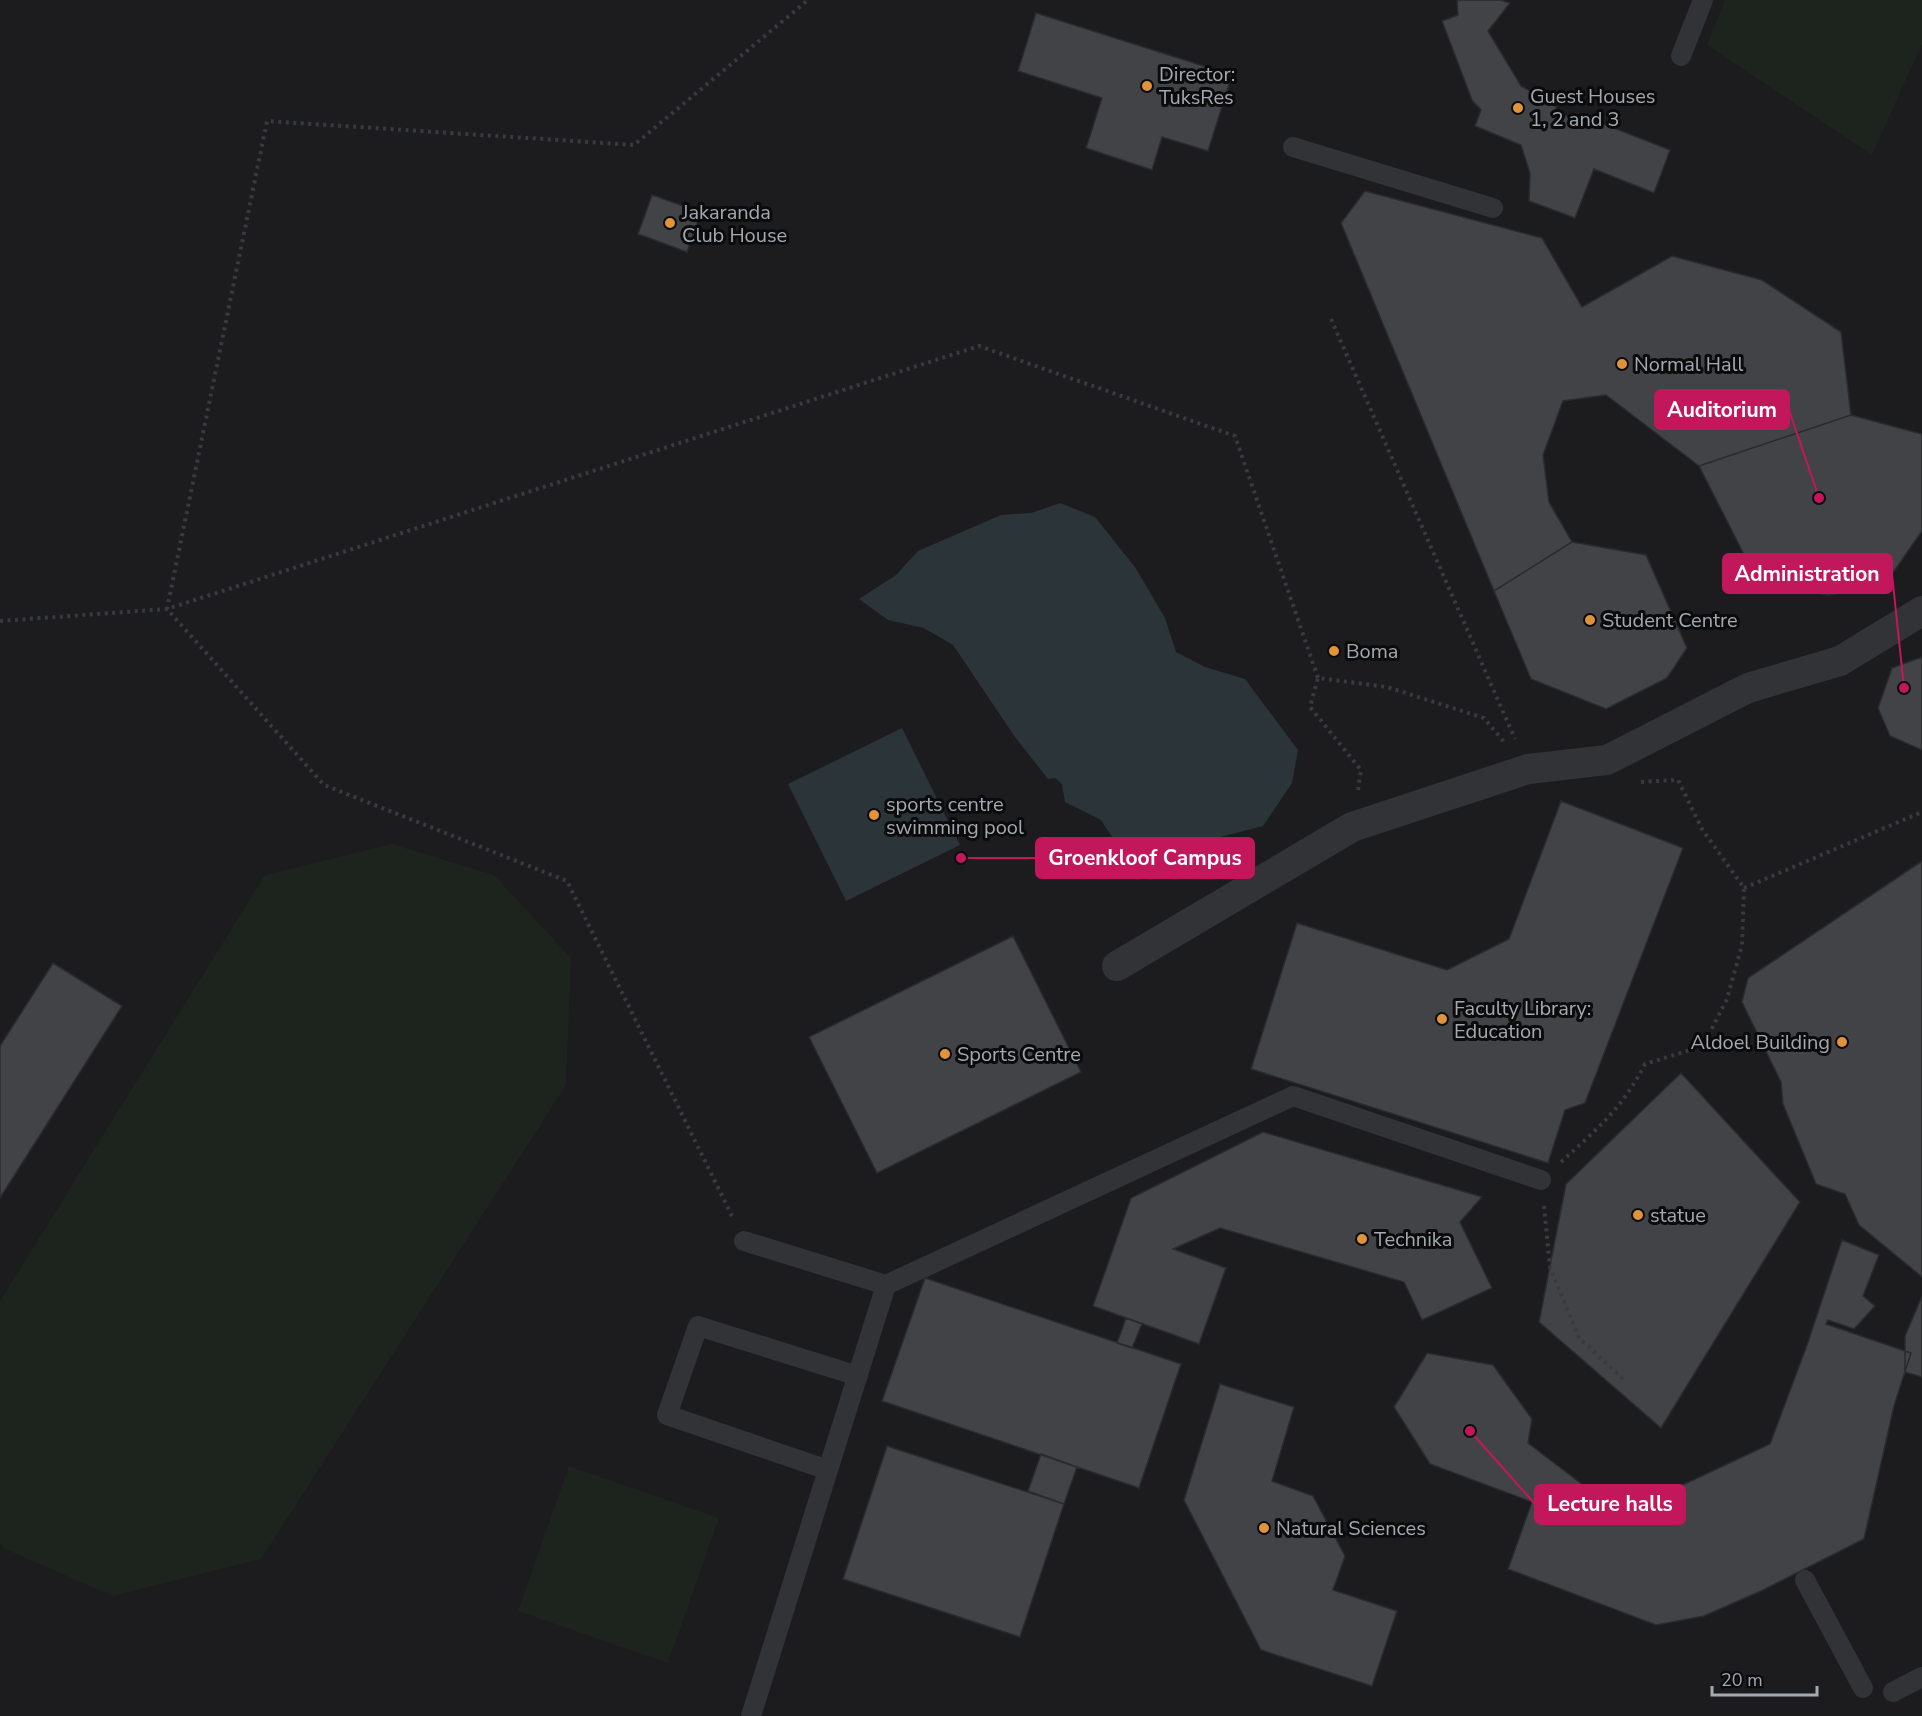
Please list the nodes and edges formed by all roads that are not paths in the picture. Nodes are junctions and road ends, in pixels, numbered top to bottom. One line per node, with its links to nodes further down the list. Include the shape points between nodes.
1 (1703, 0): 2 (lane)
2 (1682, 56)
3 (1293, 147): 4 (lane)
4 (1492, 208)
5 (1922, 611): 6 (street, via 1840,661 1748,688 1606,760 1528,769 1352,827)
6 (1117, 966)
7 (1541, 1180): 9 (lane, via 1293,1096)
8 (744, 1241): 9 (lane)
9 (886, 1285): 10 (lane)
10 (858, 1376): 11 (lane); 11 (lane, via 698,1326 667,1415)
11 (828, 1470): 16 (lane)
12 (1806, 1580): 14 (lane)
13 (1922, 1677): 15 (lane, via 1893,1692)
14 (1863, 1688)
15 (1922, 1696)
16 (751, 1716)

